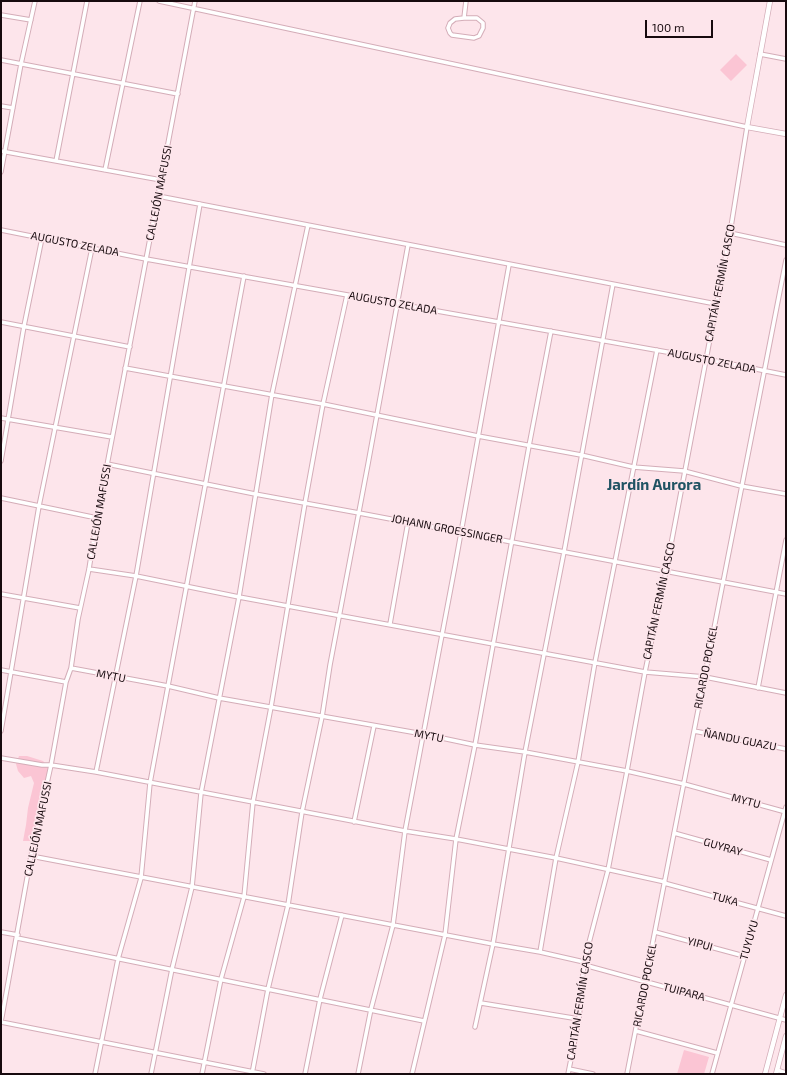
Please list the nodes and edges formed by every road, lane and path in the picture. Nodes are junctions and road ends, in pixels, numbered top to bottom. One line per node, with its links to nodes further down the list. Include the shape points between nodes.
1 (35, 1): 11 (street)
2 (87, 1): 16 (street)
3 (140, 1): 17 (street)
4 (159, 1): 8 (street)
5 (195, 1): 8 (street, CALLEJÓN MAFUSSI)
6 (466, 1): 10 (street)
7 (770, 1): 12 (street)
8 (194, 9): 18 (street, CALLEJÓN MAFUSSI); 21 (street)
9 (1, 15): 11 (street)
10 (464, 18): 10 (street, via 455,19 450,23 450,33 474,38 479,36 484,28 483,23 477,18)
11 (31, 20): 15 (street)
12 (760, 54): 13 (street); 21 (street)
13 (786, 59)
14 (1, 60): 15 (street)
15 (21, 64): 16 (street); 20 (street)
16 (73, 74): 17 (street); 24 (street)
17 (123, 83): 18 (street); 25 (street)
18 (178, 94): 27 (street, CALLEJÓN MAFUSSI)
19 (1, 106): 20 (street)
20 (13, 108): 23 (street)
21 (747, 127): 22 (street); 32 (street, CAPITÁN FERMÍN CASCO)
22 (786, 134)
23 (3, 151): 24 (street); 26 (street)
24 (56, 161): 25 (street)
25 (105, 170): 27 (street)
26 (1, 172)
27 (161, 180): 28 (street, CALLEJÓN MAFUSSI)
28 (158, 196): 29 (street); 37 (street, CALLEJÓN MAFUSSI)
29 (200, 204): 30 (street); 40 (street)
30 (308, 225): 34 (street); 43 (street)
31 (1, 230): 33 (street, AUGUSTO ZELADA)
32 (730, 234): 35 (street); 46 (street, CAPITÁN FERMÍN CASCO)
33 (42, 238): 36 (street, AUGUSTO ZELADA); 49 (street)
34 (408, 245): 39 (street); 45 (street)
35 (786, 245)
36 (92, 248): 37 (street, AUGUSTO ZELADA); 51 (street)
37 (146, 259): 40 (street, AUGUSTO ZELADA); 53 (street, CALLEJÓN MAFUSSI)
38 (786, 260): 57 (street, RICARDO POCKEL)
39 (509, 265): 42 (street); 48 (street)
40 (188, 266): 41 (street, AUGUSTO ZELADA); 59 (street)
41 (244, 276): 43 (street, AUGUSTO ZELADA); 60 (street)
42 (613, 284): 46 (street); 52 (street)
43 (295, 286): 44 (street, AUGUSTO ZELADA); 61 (street)
44 (348, 295): 45 (street, AUGUSTO ZELADA); 62 (street)
45 (397, 304): 48 (street, AUGUSTO ZELADA); 63 (street)
46 (716, 304): 55 (street, CAPITÁN FERMÍN CASCO)
47 (1, 322): 49 (street)
48 (500, 322): 50 (street, AUGUSTO ZELADA); 67 (street)
49 (24, 326): 51 (street); 65 (street)
50 (552, 331): 52 (street, AUGUSTO ZELADA); 69 (street)
51 (74, 336): 53 (street); 66 (street)
52 (602, 340): 54 (street, AUGUSTO ZELADA); 70 (street)
53 (130, 346): 56 (street, CALLEJÓN MAFUSSI)
54 (657, 350): 55 (street, AUGUSTO ZELADA); 73 (street)
55 (706, 359): 57 (street, AUGUSTO ZELADA); 74 (street, CAPITÁN FERMÍN CASCO)
56 (126, 368): 59 (street); 68 (street, CALLEJÓN MAFUSSI)
57 (765, 371): 58 (street, AUGUSTO ZELADA); 77 (street, RICARDO POCKEL)
58 (786, 375)
59 (171, 376): 60 (street); 75 (street)
60 (224, 386): 61 (street); 76 (street)
61 (272, 394): 62 (street); 78 (street)
62 (323, 404): 63 (street); 81 (street)
63 (376, 416): 67 (street); 83 (street)
64 (1, 418): 65 (street)
65 (9, 419): 66 (street); 71 (street)
66 (56, 428): 68 (street); 82 (street)
67 (478, 436): 69 (street); 86 (street)
68 (112, 437): 72 (street, CALLEJÓN MAFUSSI)
69 (528, 446): 70 (street); 88 (street)
70 (581, 455): 73 (street); 89 (street)
71 (1, 461)
72 (107, 464): 75 (street, JOHANN GROESSINGER); 84 (street, CALLEJÓN MAFUSSI)
73 (633, 467): 74 (street); 90 (street)
74 (684, 471): 77 (street); 92 (street, CAPITÁN FERMÍN CASCO)
75 (154, 474): 76 (street, JOHANN GROESSINGER); 93 (street)
76 (206, 484): 78 (street, JOHANN GROESSINGER); 95 (street)
77 (741, 486): 79 (street); 94 (street, RICARDO POCKEL)
78 (255, 494): 81 (street, JOHANN GROESSINGER); 99 (street)
79 (786, 494)
80 (1, 498): 82 (street)
81 (305, 503): 83 (street, JOHANN GROESSINGER); 101 (street)
82 (40, 506): 84 (street); 100 (street)
83 (359, 513): 85 (street, JOHANN GROESSINGER); 103 (street)
84 (97, 518): 91 (street, CALLEJÓN MAFUSSI)
85 (408, 522): 86 (street, JOHANN GROESSINGER); 104 (street)
86 (460, 532): 88 (street, JOHANN GROESSINGER); 105 (street)
87 (786, 540): 96 (street)
88 (511, 542): 89 (street, JOHANN GROESSINGER); 106 (street)
89 (564, 552): 90 (street, JOHANN GROESSINGER); 107 (street)
90 (615, 561): 92 (street, JOHANN GROESSINGER); 108 (street)
91 (89, 569): 93 (street); 102 (street, CALLEJÓN MAFUSSI)
92 (666, 571): 94 (street, JOHANN GROESSINGER); 112 (street, CAPITÁN FERMÍN CASCO)
93 (136, 576): 95 (street); 113 (street)
94 (722, 582): 96 (street, JOHANN GROESSINGER); 114 (street, RICARDO POCKEL)
95 (186, 587): 99 (street); 116 (street)
96 (776, 592): 98 (street, JOHANN GROESSINGER); 117 (street)
97 (1, 594): 100 (street)
98 (786, 594)
99 (239, 596): 101 (street); 119 (street)
100 (23, 598): 102 (street); 111 (street)
101 (288, 605): 103 (street); 120 (street)
102 (80, 608): 109 (street, CALLEJÓN MAFUSSI)
103 (339, 615): 104 (street); 121 (street)
104 (390, 624): 105 (street)
105 (442, 634): 106 (street); 125 (street)
106 (493, 644): 107 (street); 126 (street)
107 (544, 653): 108 (street); 128 (street)
108 (595, 662): 112 (street); 130 (street)
109 (71, 668): 113 (street, MYTU); 115 (street, CALLEJÓN MAFUSSI)
110 (1, 670): 111 (street)
111 (11, 672): 115 (street); 124 (street)
112 (645, 672): 114 (street); 132 (street, CAPITÁN FERMÍN CASCO)
113 (116, 677): 116 (street, MYTU); 133 (street)
114 (705, 677): 117 (street); 123 (street, RICARDO POCKEL)
115 (66, 682): 131 (street, CALLEJÓN MAFUSSI)
116 (168, 686): 119 (street, MYTU); 134 (street)
117 (758, 688): 118 (street)
118 (786, 694)
119 (219, 698): 120 (street, MYTU); 136 (street)
120 (271, 707): 121 (street, MYTU); 137 (street)
121 (322, 717): 122 (street, MYTU); 139 (street)
122 (374, 726): 125 (street, MYTU); 141 (street)
123 (694, 731): 127 (street, ÑANDU GUAZU); 135 (street, RICARDO POCKEL)
124 (1, 732)
125 (423, 734): 126 (street, MYTU); 142 (street)
126 (475, 745): 128 (street, MYTU); 144 (street)
127 (786, 749)
128 (525, 752): 130 (street, MYTU); 145 (street)
129 (1, 758): 131 (street, TUKA, via 42,766)
130 (578, 762): 132 (street, MYTU); 147 (street)
131 (51, 765): 133 (street, TUKA); 146 (street, CALLEJÓN MAFUSSI)
132 (627, 771): 135 (street, MYTU); 149 (street, CAPITÁN FERMÍN CASCO)
133 (96, 772): 134 (street, TUKA)
134 (150, 783): 136 (street, TUKA); 150 (street)
135 (684, 784): 140 (street, MYTU); 143 (street, RICARDO POCKEL)
136 (201, 793): 137 (street, TUKA); 152 (street)
137 (253, 802): 139 (street, TUKA); 153 (street)
138 (786, 807): 140 (street, TUYUYU)
139 (302, 812): 141 (street, TUKA); 154 (street)
140 (785, 812): 148 (street, TUYUYU)
141 (354, 822): 142 (street, TUKA)
142 (405, 831): 144 (street, TUKA); 158 (street)
143 (674, 833): 148 (street, GUYRAY); 151 (street, RICARDO POCKEL)
144 (456, 839): 145 (street, TUKA); 161 (street)
145 (508, 850): 147 (street, TUKA); 163 (street)
146 (31, 856): 150 (street, TUIPARA); 162 (street, CALLEJÓN MAFUSSI)
147 (556, 858): 149 (street, TUKA); 164 (street)
148 (771, 860): 155 (street, TUYUYU)
149 (608, 870): 151 (street, TUKA); 167 (street, CAPITÁN FERMÍN CASCO)
150 (141, 878): 152 (street, TUIPARA); 166 (street)
151 (664, 882): 155 (street, TUKA); 160 (street, RICARDO POCKEL)
152 (192, 887): 153 (street, TUIPARA); 168 (street)
153 (244, 897): 154 (street, TUIPARA); 169 (street)
154 (288, 905): 156 (street, TUIPARA); 171 (street)
155 (758, 908): 157 (street, TUKA); 165 (street, TUYUYU)
156 (342, 915): 158 (street, TUIPARA); 173 (street)
157 (786, 916)
158 (393, 925): 161 (street, TUIPARA); 176 (street)
159 (1, 932): 162 (street)
160 (655, 932): 165 (street, YIPUI); 170 (street, RICARDO POCKEL)
161 (445, 935): 163 (street, TUIPARA); 180 (street)
162 (17, 937): 166 (street); 181 (street, CALLEJÓN MAFUSSI)
163 (493, 944): 164 (street, TUIPARA); 174 (street)
164 (540, 952): 167 (street, TUIPARA)
165 (744, 956): 175 (street, TUYUYU)
166 (118, 959): 168 (street); 185 (street)
167 (584, 962): 170 (street, TUIPARA, via 588,966); 178 (street, CAPITÁN FERMÍN CASCO)
168 (172, 969): 169 (street); 186 (street)
169 (221, 979): 171 (street); 188 (street)
170 (645, 981): 175 (street, TUIPARA); 183 (street, RICARDO POCKEL)
171 (268, 988): 173 (street); 191 (street)
172 (786, 995): 177 (street)
173 (320, 999): 176 (street); 197 (street)
174 (481, 1003): 178 (street); 182 (street)
175 (730, 1005): 177 (street, TUIPARA); 187 (street, TUYUYU)
176 (371, 1009): 180 (street); 198 (street)
177 (779, 1018): 179 (street, TUIPARA); 204 (street)
178 (579, 1019): 189 (street, CAPITÁN FERMÍN CASCO)
179 (786, 1020)
180 (424, 1021): 199 (street)
181 (1, 1022): 185 (street)
182 (476, 1027)
183 (636, 1031): 187 (street); 202 (street, RICARDO POCKEL)
184 (786, 1036): 190 (street)
185 (102, 1042): 186 (street); 193 (street)
186 (156, 1052): 188 (street); 194 (street)
187 (717, 1053): 203 (street, TUYUYU)
188 (205, 1062): 191 (street); 195 (street)
189 (569, 1069): 200 (street, CAPITÁN FERMÍN CASCO); 201 (street)
190 (776, 1072): 192 (street)
191 (252, 1073): 196 (street)
192 (786, 1073)
193 (95, 1074)
194 (151, 1074)
195 (202, 1074)
196 (264, 1074)
197 (305, 1074)
198 (358, 1074)
199 (412, 1074)
200 (568, 1074)
201 (593, 1074)
202 (627, 1074)
203 (712, 1074)
204 (765, 1074)

